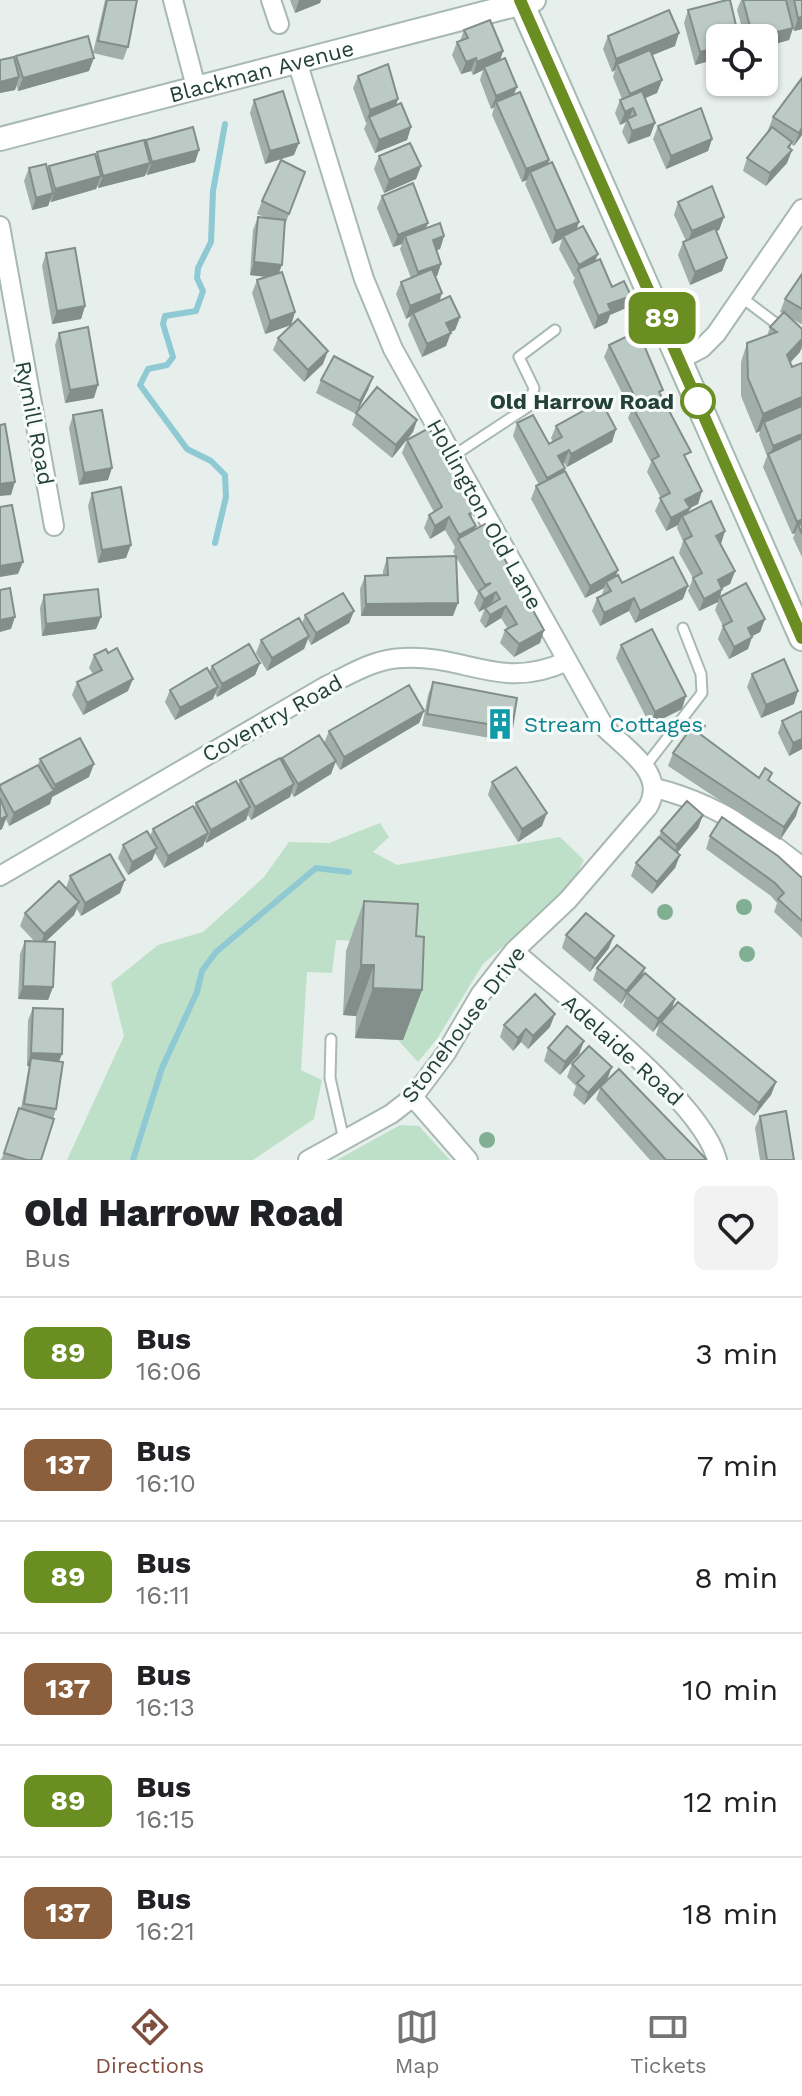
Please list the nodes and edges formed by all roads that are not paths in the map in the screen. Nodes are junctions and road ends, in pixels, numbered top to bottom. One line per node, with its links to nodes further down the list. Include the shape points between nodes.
1 (173, 0): 6 (street)
2 (271, 0): 4 (street)
3 (525, 1): 5 (street, Blackman Avenue); 13 (main road)
4 (279, 24)
5 (297, 61): 6 (street, Blackman Avenue); 14 (street, Hollington Old Lane, via 364,279 393,349)
6 (196, 87): 7 (street, Blackman Avenue)
7 (0, 139)
8 (802, 209): 10 (street)
9 (0, 226): 15 (street, Rymill Road)
10 (741, 297): 12 (lane); 13 (street, via 716,334)
11 (555, 330): 14 (lane, via 519,357 534,388 529,406)
12 (802, 343)
13 (681, 359): 17 (main road)
14 (453, 456): 18 (street, Hollington Old Lane)
15 (54, 526)
16 (683, 628): 19 (lane, via 701,674 702,693)
17 (802, 638)
18 (567, 661): 19 (street, Hollington Old Lane, via 605,728); 22 (street, Coventry Road, via 526,675 489,673 425,658 375,662)
19 (644, 768): 20 (street, Hollington Old Lane)
20 (655, 788): 21 (street, via 737,822); 23 (street, Stonehouse Drive, via 648,807 568,900)
21 (802, 867)
22 (0, 876)
23 (514, 951): 25 (street, Stonehouse Drive); 29 (street, Adelaide Road, via 683,1102 713,1143)
24 (331, 1039): 26 (lane, via 330,1078)
25 (413, 1097): 26 (street, Stonehouse Drive); 28 (street)
26 (344, 1140): 27 (street, Stonehouse Drive)
27 (308, 1160)
28 (468, 1160)
29 (717, 1160)

